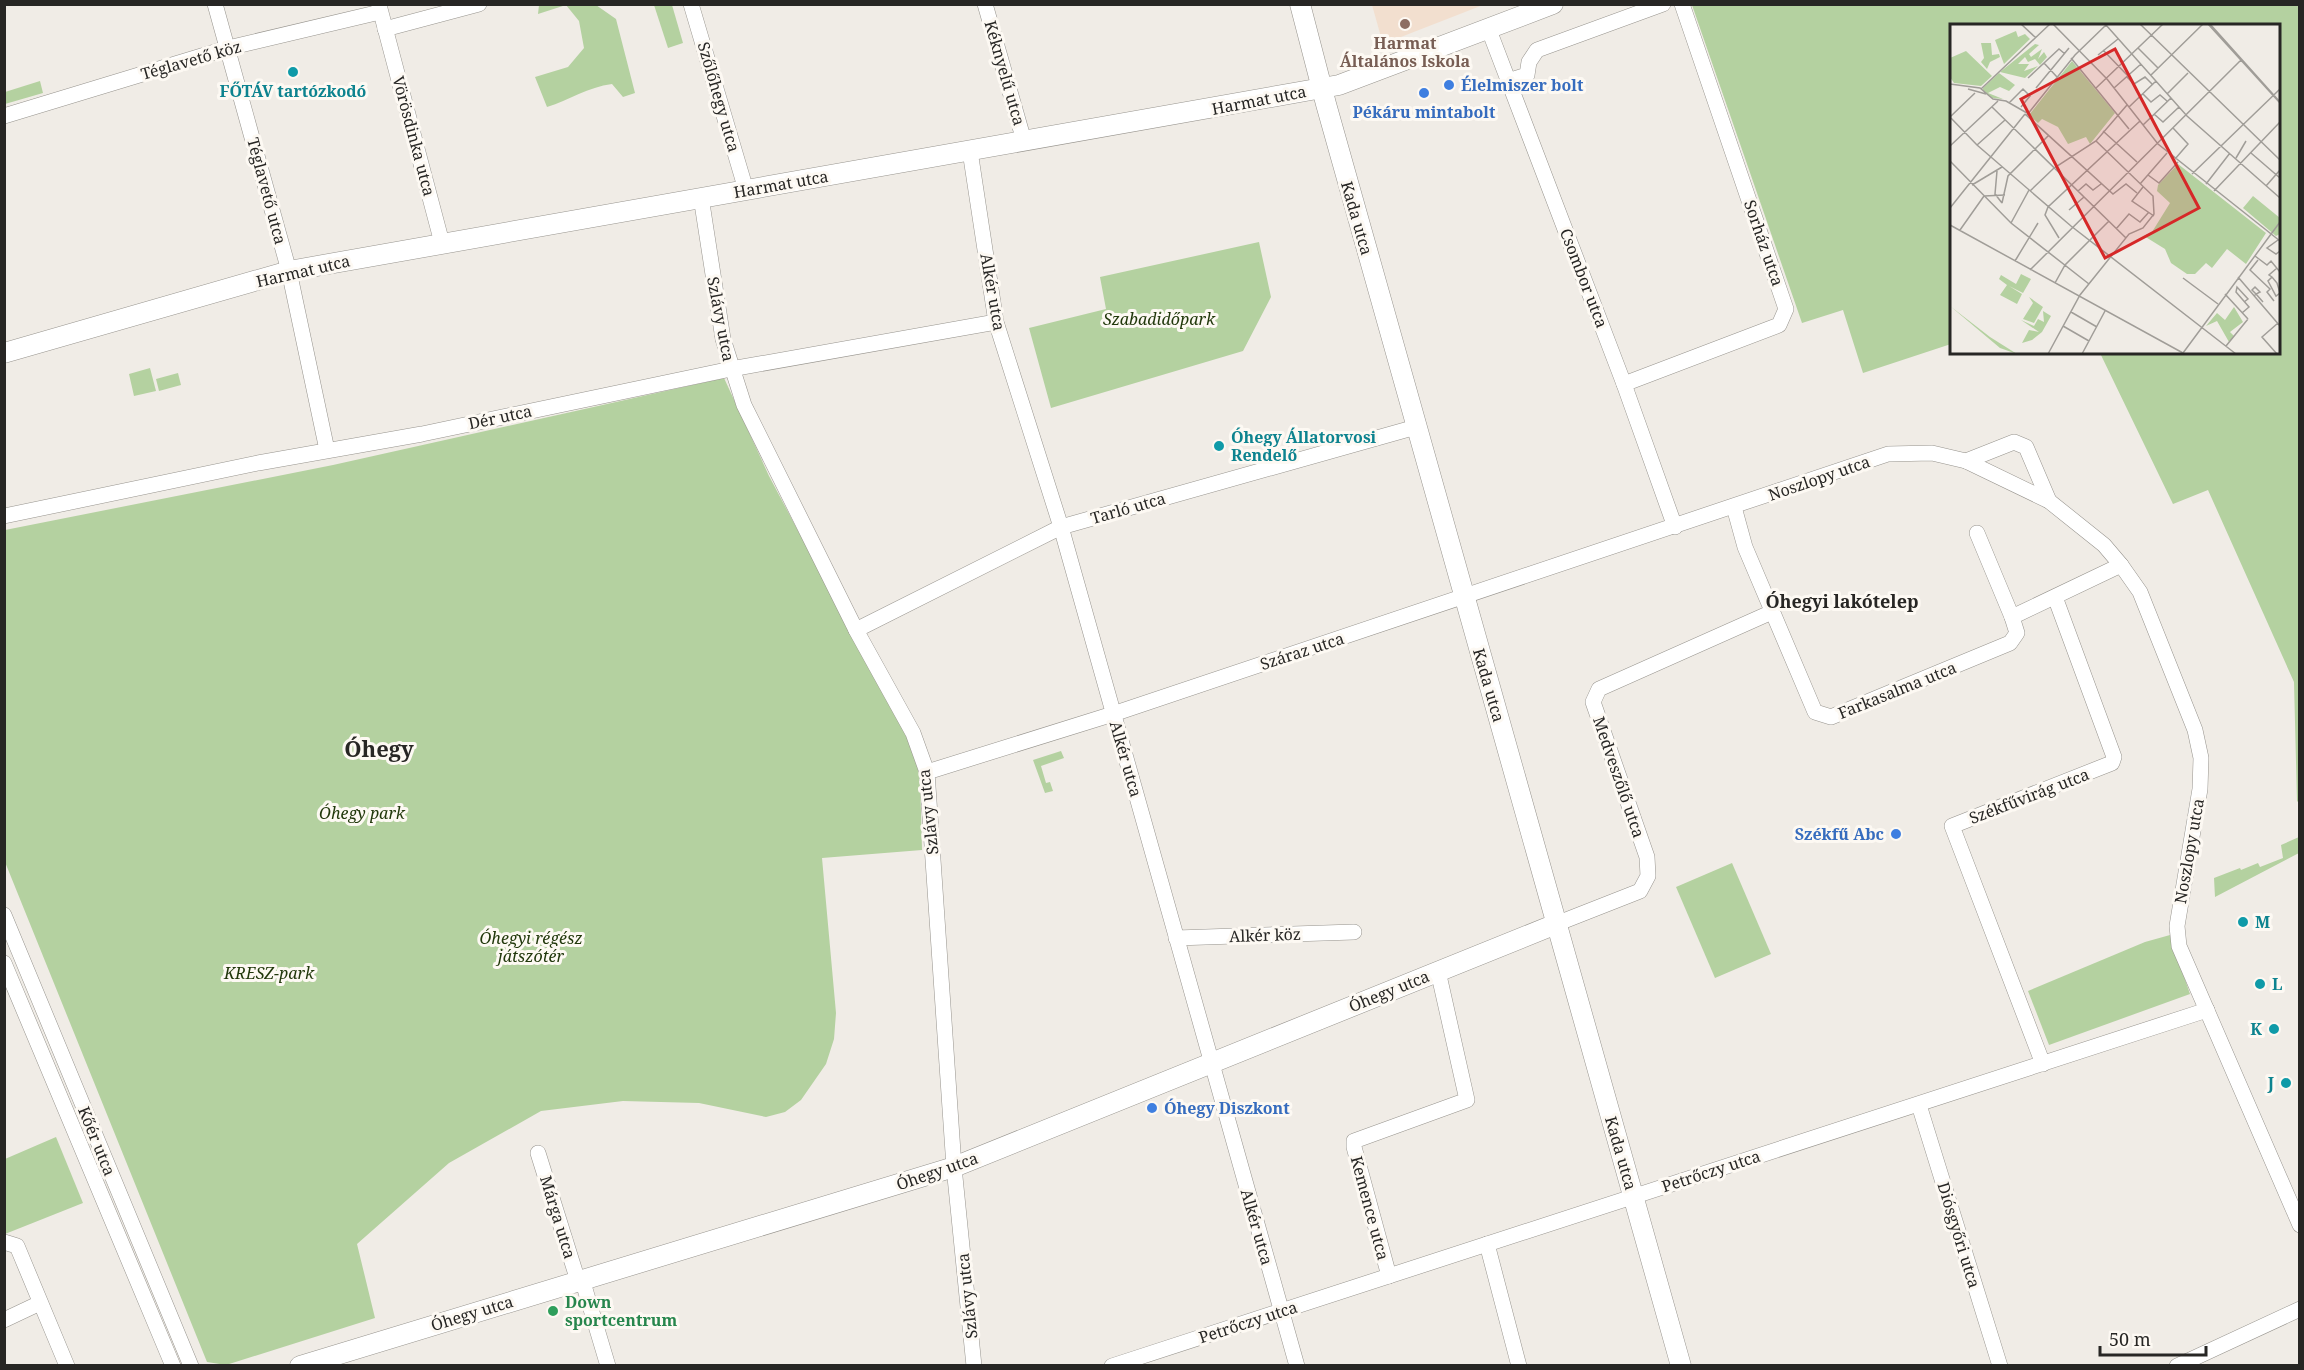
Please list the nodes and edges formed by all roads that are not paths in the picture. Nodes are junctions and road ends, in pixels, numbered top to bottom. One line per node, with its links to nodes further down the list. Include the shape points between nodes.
1 (215, 4): 12 (street, Téglavető utca)
2 (479, 4): 10 (street)
3 (692, 4): 18 (street, Szőlőhegy utca)
4 (986, 4): 16 (street, Kéknyelű utca)
5 (1300, 4): 14 (street, Kada utca)
6 (1553, 4): 11 (street, Harmat utca)
7 (1663, 4): 13 (street, via 1537,50 1527,75)
8 (1682, 4): 25 (street, Sorház utca, via 1786,309 1779,325)
9 (380, 8): 10 (street, Vörösdinka utca); 12 (street, Téglavető köz)
10 (385, 29): 20 (street, Vörösdinka utca)
11 (1489, 30): 13 (street, Csombor utca); 14 (street, Harmat utca)
12 (228, 48): 15 (street, Téglavető köz); 21 (street, Téglavető utca)
13 (1509, 81): 25 (street, Csombor utca)
14 (1322, 88): 16 (street, Harmat utca); 26 (street, Kada utca)
15 (4, 116)
16 (1024, 141): 17 (street, Harmat utca)
17 (970, 151): 18 (street, Harmat utca); 22 (street, Alkér utca)
18 (746, 190): 19 (street, Harmat utca)
19 (701, 197): 20 (street, Harmat utca); 24 (street, Szlávy utca)
20 (442, 243): 21 (street, Harmat utca)
21 (289, 271): 23 (street, Harmat utca); 27 (street, Téglavető utca)
22 (996, 322): 24 (street, Dér utca); 32 (street, Alkér utca)
23 (4, 353)
24 (731, 369): 27 (street, Dér utca); 40 (street, Szlávy utca, via 744,405)
25 (1624, 384): 33 (street, Csombor utca)
26 (1416, 427): 32 (street, Tarló utca); 36 (street, Kada utca)
27 (327, 450): 31 (street, Dér utca)
28 (1966, 461): 29 (street, Noszlopy utca); 29 (street, Noszlopy utca, via 2014,442 2026,447); 30 (street, Noszlopy utca, via 1932,453 1888,454)
29 (2049, 501): 35 (street, Noszlopy utca)
30 (1734, 507): 33 (street, Noszlopy utca); 38 (street, Farkasalma utca, via 1745,547)
31 (4, 516)
32 (1061, 527): 40 (street, Tarló utca); 41 (street, Alkér utca)
33 (1675, 527): 36 (street, Száraz utca)
34 (1977, 534): 39 (street)
35 (2121, 565): 37 (street); 49 (street, Noszlopy utca, via 2140,592 2195,729 2201,758 2200,789 2177,926 2179,946)
36 (1464, 597): 41 (street, Száraz utca); 44 (street, Kada utca)
37 (2055, 597): 39 (street); 51 (street, Székfűvirág utca, via 2114,758 2112,763 1952,826)
38 (1772, 612): 39 (street, Farkasalma utca, via 1815,712 1831,717 2010,643 2018,633); 44 (street, Medveszőlő utca, via 1599,688 1593,702 1647,857 1648,876 1640,891)
39 (2012, 617)
40 (856, 630): 42 (street, Szlávy utca, via 913,733)
41 (1113, 714): 42 (street, Száraz utca); 46 (street, Alkér utca)
42 (927, 772): 54 (street, Szlávy utca)
43 (4, 915): 67 (street, Kőér utca)
44 (1556, 924): 48 (street, Óhegy utca); 55 (street, Kada utca)
45 (1354, 933): 46 (street, Alkér köz)
46 (1176, 938): 50 (street, Alkér utca)
47 (4, 963): 66 (street, Kőér utca)
48 (1438, 971): 50 (street, Óhegy utca); 59 (street, Kemence utca, via 1467,1100 1354,1141)
49 (2207, 1010): 51 (street, Petrőczy utca); 56 (street, Noszlopy utca)
50 (1211, 1063): 54 (street, Óhegy utca); 63 (street, Alkér utca)
51 (2043, 1064): 52 (street, Petrőczy utca)
52 (1919, 1105): 55 (street, Petrőczy utca); 75 (street, Diósgyőri utca)
53 (538, 1153): 60 (street, Márga utca)
54 (954, 1167): 60 (street, Óhegy utca); 70 (street, Szlávy utca)
55 (1633, 1196): 58 (street, Petrőczy utca); 74 (street, Kada utca)
56 (2300, 1225)
57 (4, 1242): 61 (street, via 17,1246)
58 (1487, 1244): 59 (street, Petrőczy utca); 73 (street)
59 (1389, 1276): 63 (street, Petrőczy utca)
60 (580, 1280): 68 (street, Óhegy utca); 69 (street, Márga utca)
61 (40, 1303): 64 (street); 65 (street)
62 (2300, 1309): 76 (street)
63 (1281, 1311): 71 (street, Petrőczy utca); 72 (street, Alkér utca)
64 (4, 1320)
65 (67, 1365)
66 (173, 1365)
67 (191, 1365)
68 (300, 1365)
69 (608, 1365)
70 (974, 1365)
71 (1112, 1365)
72 (1297, 1365)
73 (1519, 1365)
74 (1681, 1365)
75 (2000, 1365)
76 (2177, 1365)

